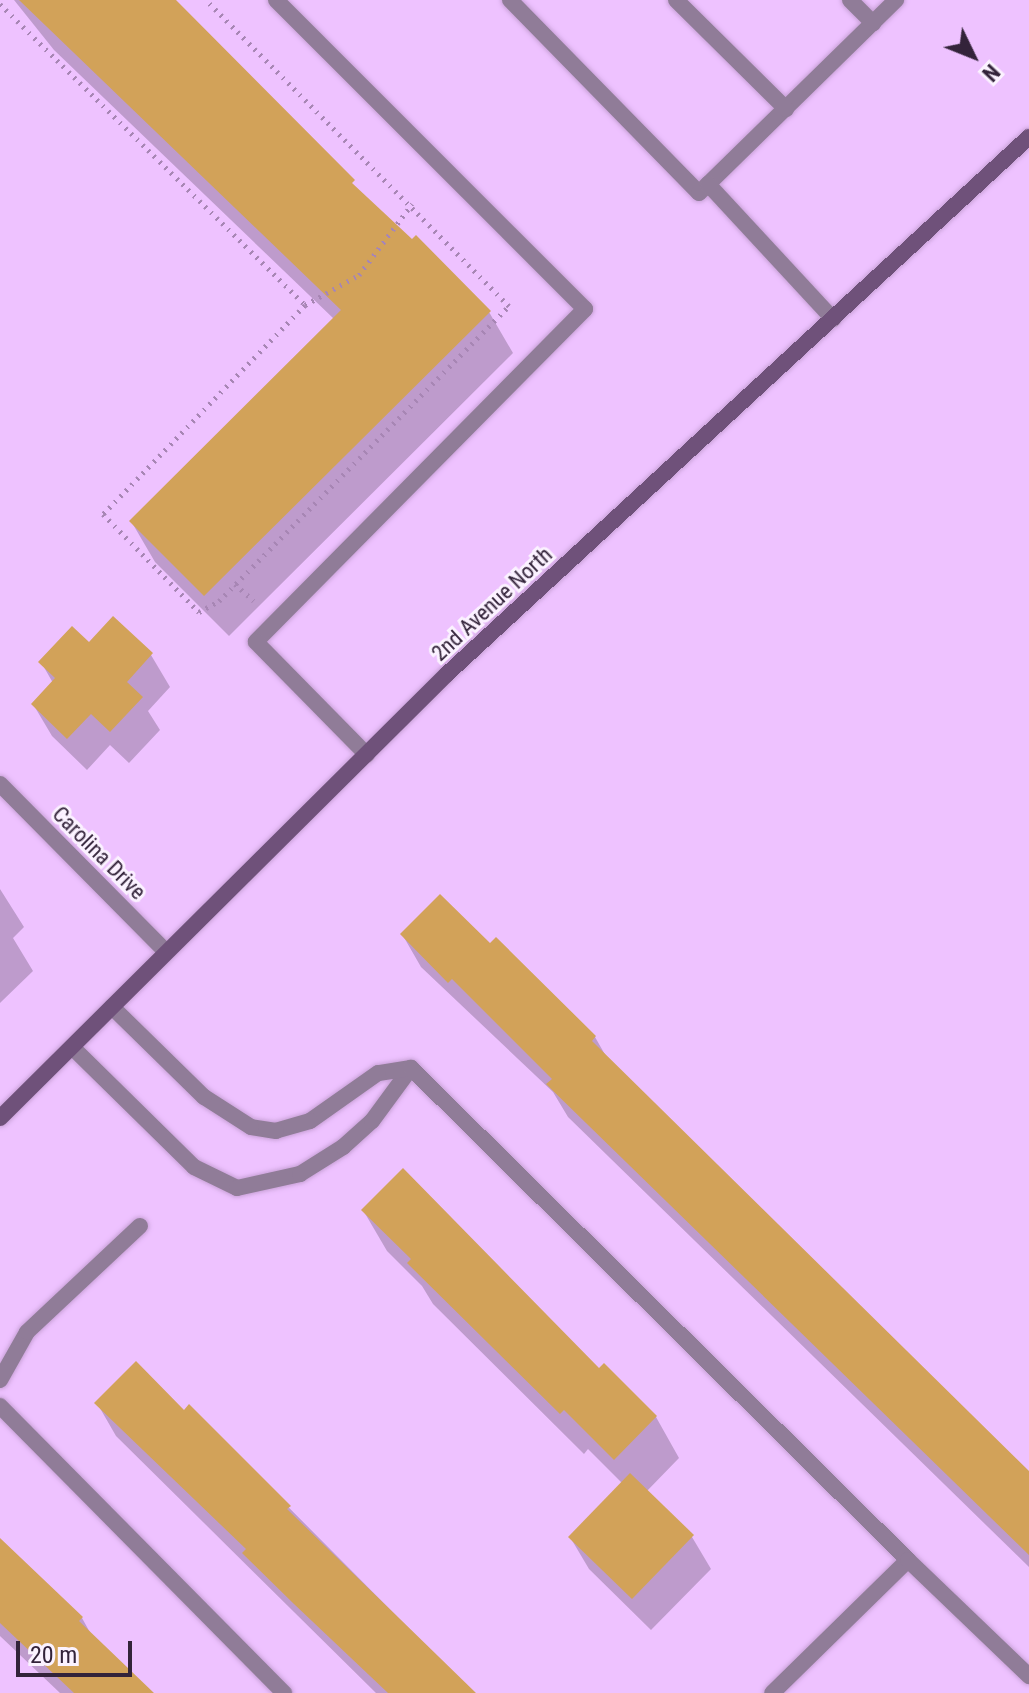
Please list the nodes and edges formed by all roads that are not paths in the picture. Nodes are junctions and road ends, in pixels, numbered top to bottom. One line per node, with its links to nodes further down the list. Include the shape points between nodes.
1 (276, 0): 11 (street, via 585,309 256,642)
2 (510, 0): 9 (street, via 699,193)
3 (676, 0): 7 (street)
4 (850, 0): 6 (street)
5 (896, 0): 6 (street)
6 (873, 23): 7 (street)
7 (786, 109): 9 (street)
8 (1029, 137): 10 (street, 2nd Avenue North)
9 (708, 184): 10 (street)
10 (833, 319): 11 (street, 2nd Avenue North)
11 (367, 755): 13 (street, 2nd Avenue North)
12 (0, 784): 13 (street, Carolina Drive)
13 (166, 952): 14 (street, 2nd Avenue North)
14 (112, 1007): 15 (street, 2nd Avenue North); 16 (street, via 204,1097 251,1127 276,1131 310,1121 378,1073)
15 (72, 1047): 16 (street, via 194,1167 237,1188 300,1174 343,1147 372,1121); 17 (street, 2nd Avenue North)
16 (411, 1068): 21 (street)
17 (0, 1118)
18 (140, 1226): 19 (street, via 27,1332)
19 (0, 1380)
20 (0, 1406): 23 (street)
21 (908, 1560): 22 (street); 24 (street)
22 (1029, 1676)
23 (284, 1693)
24 (772, 1693)

